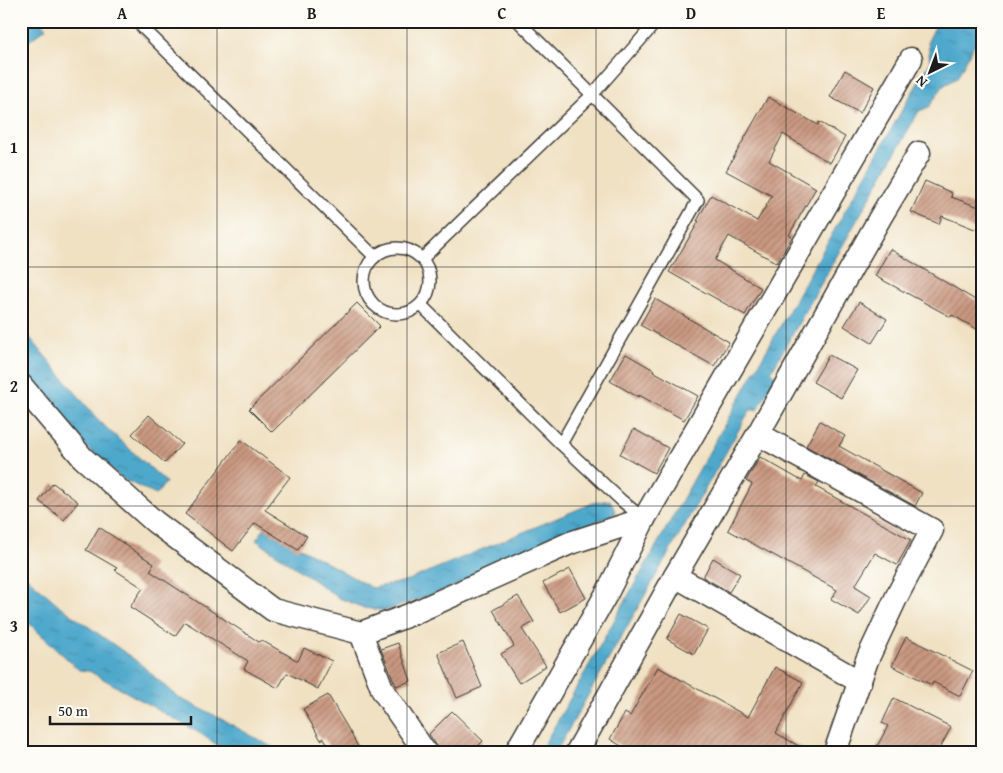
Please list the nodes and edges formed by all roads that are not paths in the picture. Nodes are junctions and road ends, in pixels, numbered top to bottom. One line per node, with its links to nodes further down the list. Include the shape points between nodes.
1 (136, 21): 7 (lane)
2 (518, 21): 5 (lane)
3 (657, 21): 5 (lane)
4 (911, 58): 13 (street)
5 (592, 94): 8 (lane); 12 (lane, via 698,200)
6 (919, 153): 11 (street)
7 (375, 257): 8 (lane, via 386,250 399,248 412,251); 9 (lane, via 367,267 364,280 366,293 373,304 384,312 397,315)
8 (422, 259): 9 (lane, via 429,270 431,282)
9 (421, 305): 12 (lane)
10 (21, 385): 15 (street, via 83,458 155,522 273,610)
11 (758, 434): 14 (street); 16 (street, via 932,530 896,596)
12 (561, 444): 13 (lane)
13 (644, 519): 15 (street, via 570,543); 18 (street, via 607,593)
14 (675, 576): 16 (street); 19 (street)
15 (361, 633): 17 (street, via 383,691)
16 (860, 682): 20 (street)
17 (425, 752)
18 (516, 752)
19 (577, 752)
20 (835, 752)

